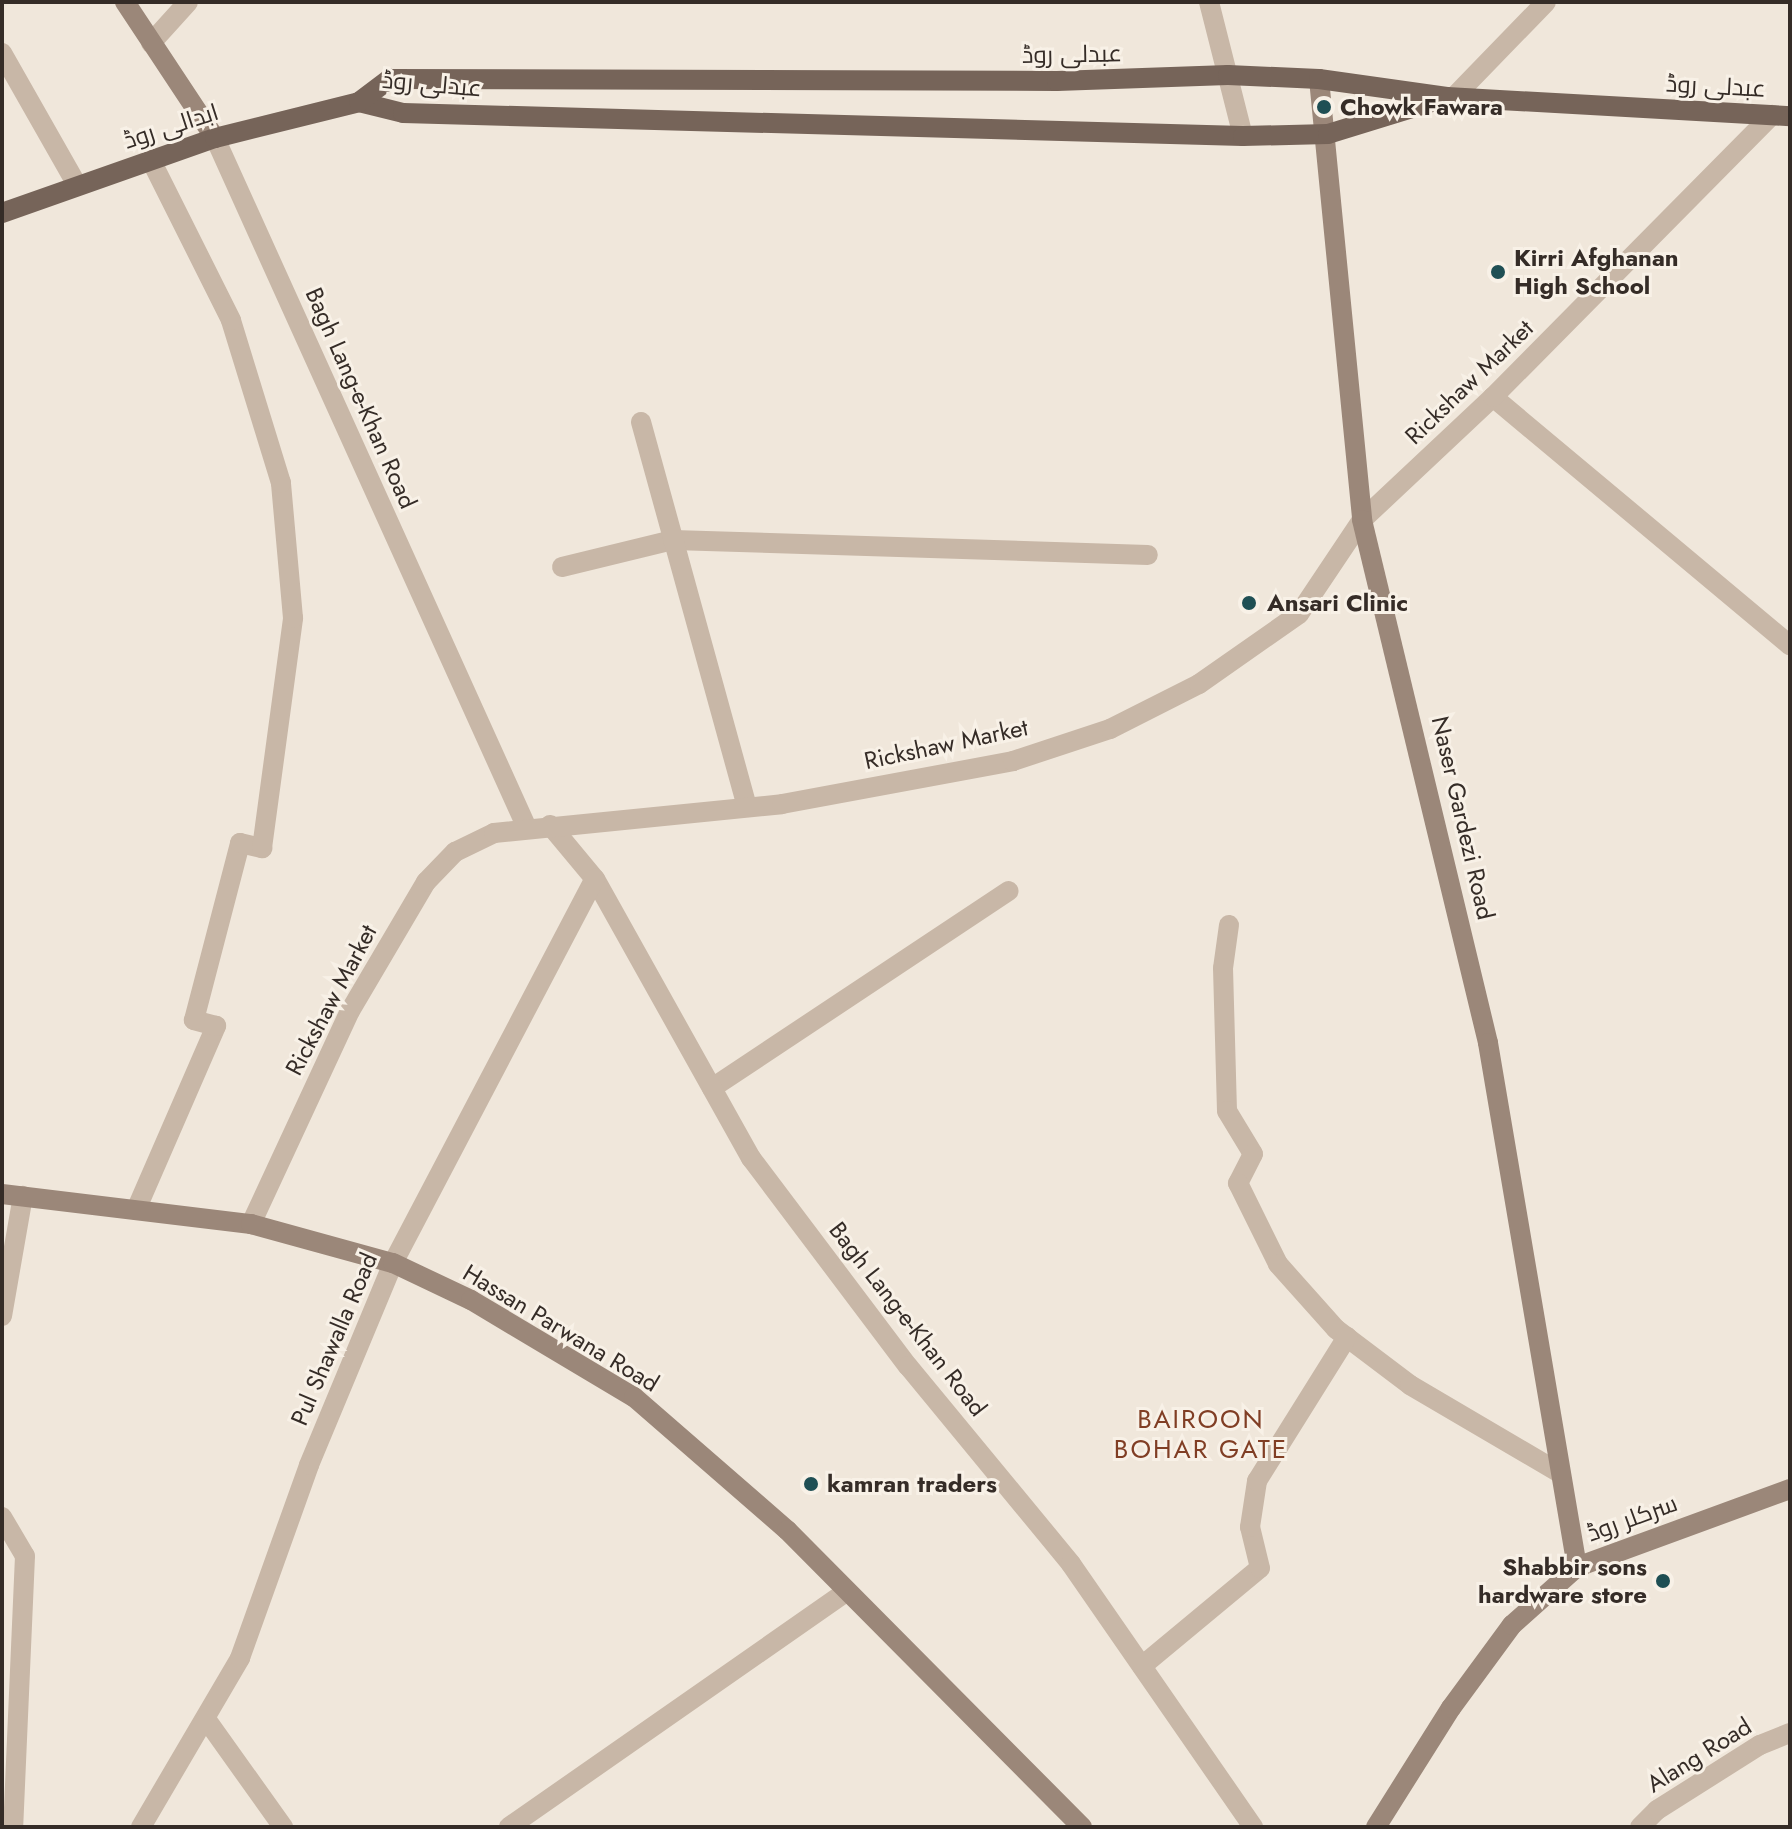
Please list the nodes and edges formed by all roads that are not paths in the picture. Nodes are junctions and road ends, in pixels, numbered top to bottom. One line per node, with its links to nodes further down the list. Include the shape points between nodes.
1 (125, 2): 5 (main road, Bagh Lang-e-Khan Road)
2 (188, 2): 5 (street)
3 (1209, 2): 7 (street)
4 (1546, 2): 9 (street)
5 (151, 43): 14 (main road, Bagh Lang-e-Khan Road)
6 (2, 53): 16 (street)
7 (1228, 75): 8 (main road, عبدلی روڈ); 10 (main road, عبدلی روڈ, via 1057,81 390,79); 13 (street)
8 (1319, 79): 9 (main road, عبدلی روڈ); 12 (main road, Naser Gardezi Road)
9 (1451, 97): 11 (main road, عبدلی روڈ); 12 (main road, عبدلی روڈ)
10 (359, 102): 13 (main road, عبدلی روڈ, via 403,113); 14 (main road, ابدالی روڈ)
11 (1781, 115): 18 (street, Rickshaw Market)
12 (1328, 134): 13 (main road, عبدلی روڈ); 20 (main road, Naser Gardezi Road)
13 (1243, 136)
14 (215, 138): 15 (main road, ابدالی روڈ); 27 (street, Bagh Lang-e-Khan Road)
15 (151, 160): 16 (main road, ابدالی روڈ); 33 (street, via 231,320 281,483 293,618 262,848 240,843 194,1020 216,1026)
16 (77, 185): 17 (main road, ابدالی روڈ)
17 (2, 213)
18 (1493, 397): 20 (street, Rickshaw Market); 24 (street)
19 (641, 422): 21 (street)
20 (1362, 520): 25 (street, Rickshaw Market, via 1299,614 1199,684 1110,729 1013,761); 38 (main road, Naser Gardezi Road, via 1488,1043)
21 (673, 540): 22 (street); 23 (street); 25 (street)
22 (1148, 555)
23 (562, 567)
24 (1790, 645)
25 (747, 807): 26 (street, Rickshaw Market)
26 (550, 825): 27 (street, Rickshaw Market); 28 (street, Bagh Lang-e-Khan Road)
27 (527, 828): 34 (street, Rickshaw Market, via 494,833 455,852 426,882 350,1011)
28 (595, 879): 31 (street, Bagh Lang-e-Khan Road); 35 (street, Pul Shawalla Road)
29 (1009, 891): 31 (street)
30 (1229, 925): 37 (street, via 1223,968 1227,1111 1253,1154 1238,1183 1278,1264)
31 (712, 1088): 43 (street, Bagh Lang-e-Khan Road, via 751,1158 908,1366 1071,1564)
32 (12, 1195): 33 (main road, Hassan Parwana Road); 36 (street)
33 (136, 1210): 34 (main road, Hassan Parwana Road)
34 (251, 1224): 35 (main road, Hassan Parwana Road)
35 (393, 1263): 42 (main road, Hassan Parwana Road, via 471,1300 634,1397 787,1530); 44 (street, Pul Shawalla Road, via 309,1465 255,1621)
36 (2, 1316)
37 (1347, 1337): 38 (street, via 1410,1385); 43 (street, via 1257,1481 1250,1527 1260,1568)
38 (1560, 1473): 41 (main road, Naser Gardezi Road)
39 (1790, 1489): 41 (main road, سرکلر روڈ)
40 (2, 1517): 46 (street, via 25,1556)
41 (1577, 1567): 52 (main road, سرکلر روڈ, via 1512,1625 1451,1708)
42 (847, 1591): 49 (street); 50 (main road, Hassan Parwana Road)
43 (1142, 1666): 51 (street, Bagh Lang-e-Khan Road)
44 (206, 1719): 47 (street, Pul Shawalla Road); 48 (street)
45 (1790, 1733): 53 (street, Alang Road, via 1760,1745 1657,1810)
46 (13, 1827)
47 (141, 1827)
48 (283, 1827)
49 (509, 1827)
50 (1082, 1827)
51 (1253, 1827)
52 (1376, 1827)
53 (1640, 1827)

